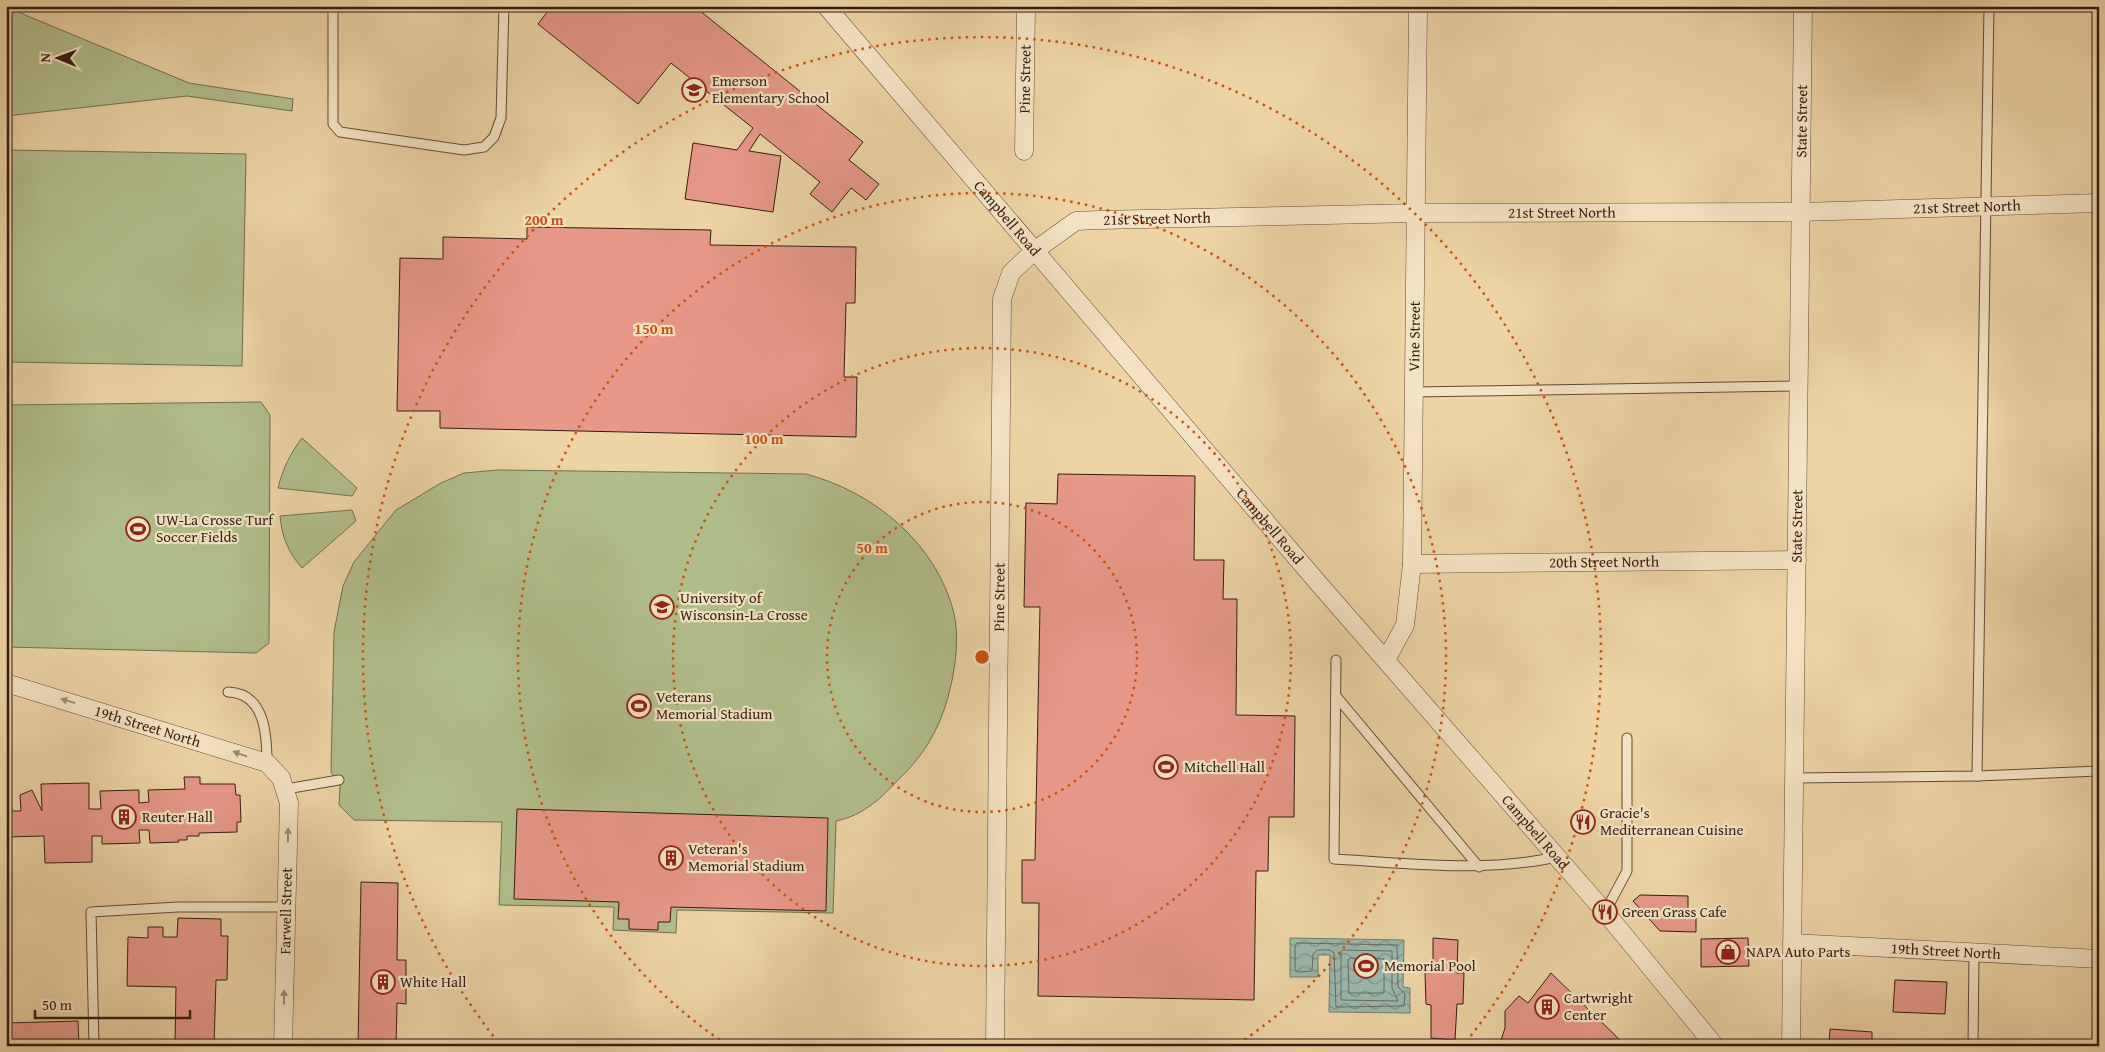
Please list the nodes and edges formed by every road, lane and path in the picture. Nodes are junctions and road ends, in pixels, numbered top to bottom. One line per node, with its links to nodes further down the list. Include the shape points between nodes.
1 (334, 6): 2 (lane, via 333,124 340,132 464,150 484,147 494,137 501,118)
2 (504, 6)
3 (826, 6): 13 (street, Campbell Road)
4 (1026, 6): 8 (street, Pine Street)
5 (1418, 6): 12 (street, Vine Street)
6 (1803, 6): 11 (street, State Street)
7 (1988, 6): 10 (lane)
8 (1024, 151)
9 (2099, 203): 10 (street, 21st Street North)
10 (1985, 205): 11 (street, 21st Street North); 26 (lane)
11 (1800, 212): 12 (street, 21st Street North); 14 (street, State Street)
12 (1416, 213): 13 (street, 21st Street North, via 1076,221); 15 (street, Vine Street)
13 (1034, 251): 19 (street, Campbell Road); 39 (street, Pine Street, via 1011,273 1002,299)
14 (1799, 386): 15 (lane); 16 (street, State Street)
15 (1414, 392): 17 (street, Vine Street)
16 (1797, 560): 17 (street, 20th Street North); 27 (street, State Street)
17 (1412, 564): 19 (street, Vine Street, via 1405,625)
18 (1336, 660): 22 (lane)
19 (1386, 660): 30 (street, Campbell Road)
20 (6, 683): 24 (street, 19th Street North, one-way to 20)
21 (228, 692): 24 (lane, via 240,692 250,698 260,713)
22 (1336, 696): 31 (lane); 31 (lane, via 1334,859)
23 (1628, 738): 33 (lane, via 1627,871)
24 (268, 763): 29 (street)
25 (2099, 771): 26 (lane)
26 (1978, 776): 27 (lane)
27 (1794, 778): 34 (street, State Street)
28 (339, 780): 29 (lane)
29 (283, 784): 32 (street, Farwell Street, one-way to 29, via 289,803)
30 (1557, 857): 31 (lane); 33 (street, Campbell Road)
31 (1479, 867)
32 (286, 907): 37 (lane, via 91,912); 38 (street, Farwell Street, one-way to 32)
33 (1605, 912): 40 (street, Campbell Road)
34 (1792, 943): 35 (street, 19th Street North); 41 (street, State Street)
35 (1974, 952): 36 (street, 19th Street North); 42 (lane)
36 (2099, 959)
37 (94, 1046)
38 (283, 1046)
39 (995, 1046)
40 (1715, 1046)
41 (1791, 1046)
42 (1973, 1046)

